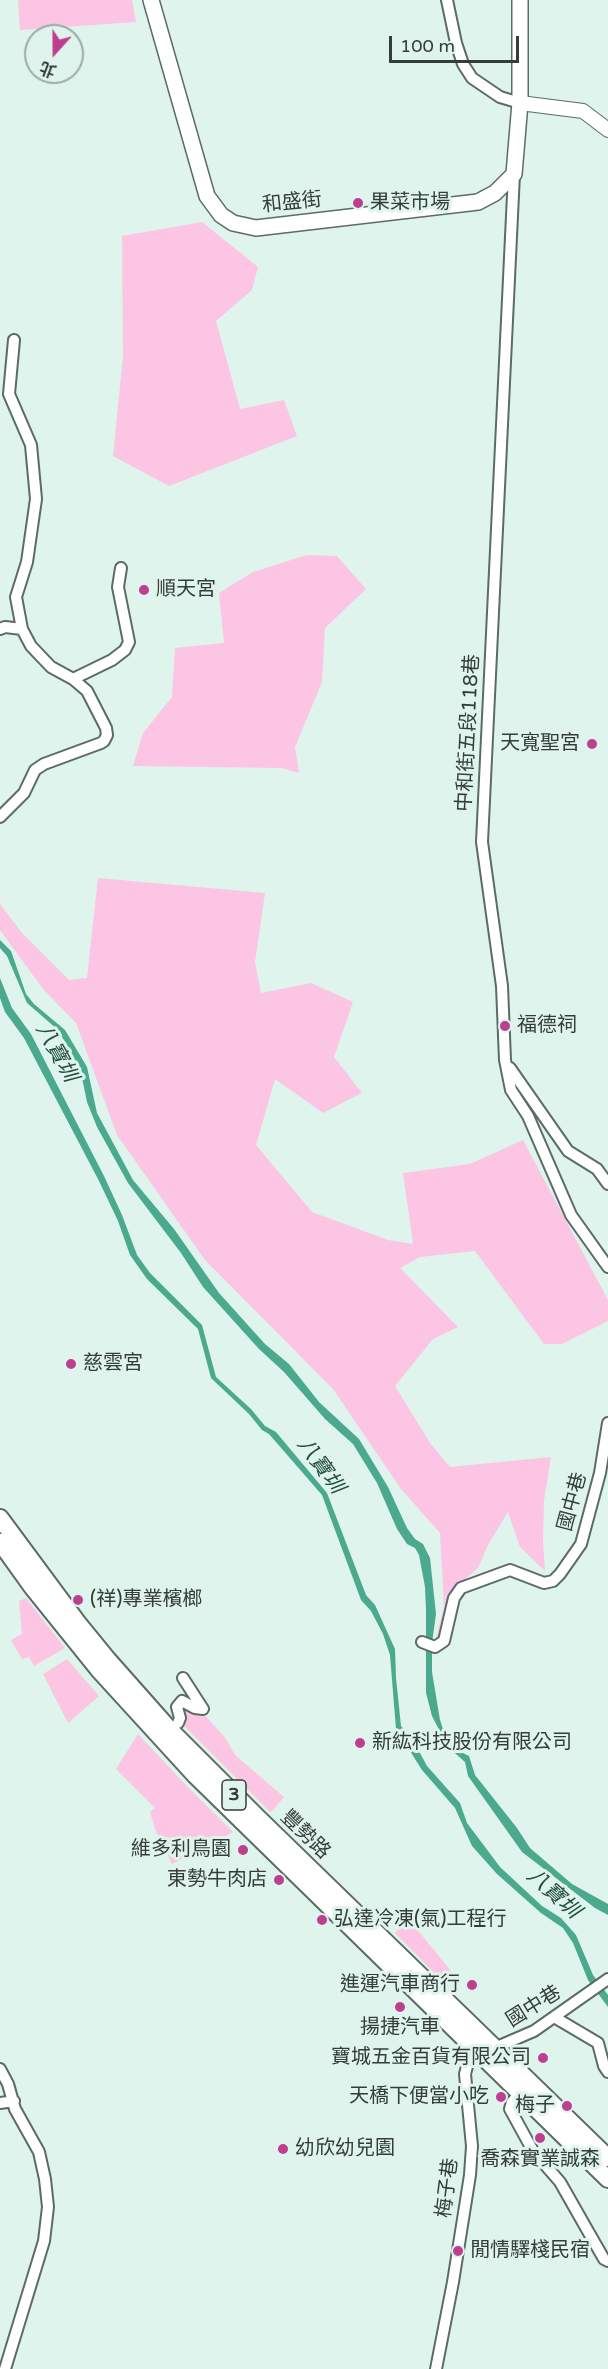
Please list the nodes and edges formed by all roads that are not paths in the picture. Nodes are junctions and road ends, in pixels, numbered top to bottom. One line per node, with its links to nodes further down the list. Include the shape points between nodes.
1 (151, 0): 6 (main road, 和盛街, via 207,196 233,222 256,228 478,202 495,193)
2 (447, 0): 4 (street, via 456,43 472,78 500,97)
3 (520, 0): 4 (main road)
4 (519, 103): 5 (street, via 583,111); 6 (main road)
5 (608, 130)
6 (514, 174): 13 (street, 中和街五段118巷, via 482,842 502,986)
7 (14, 340): 10 (street, via 9,394 31,445 36,499 27,562 16,597)
8 (121, 568): 11 (street, via 118,587 129,642 112,660)
9 (0, 629): 10 (street)
10 (22, 629): 11 (street, via 31,646 51,667)
11 (73, 679): 12 (street, via 87,691 106,728 104,741 35,770 24,793)
12 (0, 817)
13 (505, 1060): 14 (street, via 568,1151 597,1169); 15 (street, 中和街五段118巷, via 512,1090 528,1116 571,1215)
14 (608, 1184)
15 (608, 1267)
16 (608, 1423): 19 (street, 國中巷, via 600,1473 581,1544 560,1574 544,1583 510,1570 461,1588 454,1598 444,1641 435,1647)
17 (0, 1518): 24 (main road, 豐勢路 / 3, via 77,1622 150,1708)
18 (0, 1542): 24 (main road, 豐勢路 / 3, via 40,1597 140,1717 244,1825)
19 (422, 1642)
20 (183, 1678): 21 (street, via 203,1709 182,1701 177,1707)
21 (178, 1723)
22 (606, 1980): 23 (street, 國中巷)
23 (554, 2018): 24 (street, 國中巷); 26 (street, via 598,2043)
24 (487, 2051): 27 (main road, 豐勢路 / 3); 30 (main road, 豐勢路 / 3); 34 (street, 梅子巷, via 470,2057 465,2074 472,2146 470,2175)
25 (0, 2069): 28 (street)
26 (608, 2072)
27 (520, 2093): 31 (main road, 豐勢路 / 3); 32 (street, via 509,2112 533,2151 560,2182)
28 (14, 2101): 29 (street); 33 (street, via 39,2152 48,2207 44,2241)
29 (0, 2103)
30 (608, 2158)
31 (608, 2179)
32 (608, 2261)
33 (5, 2369)
34 (436, 2369)

